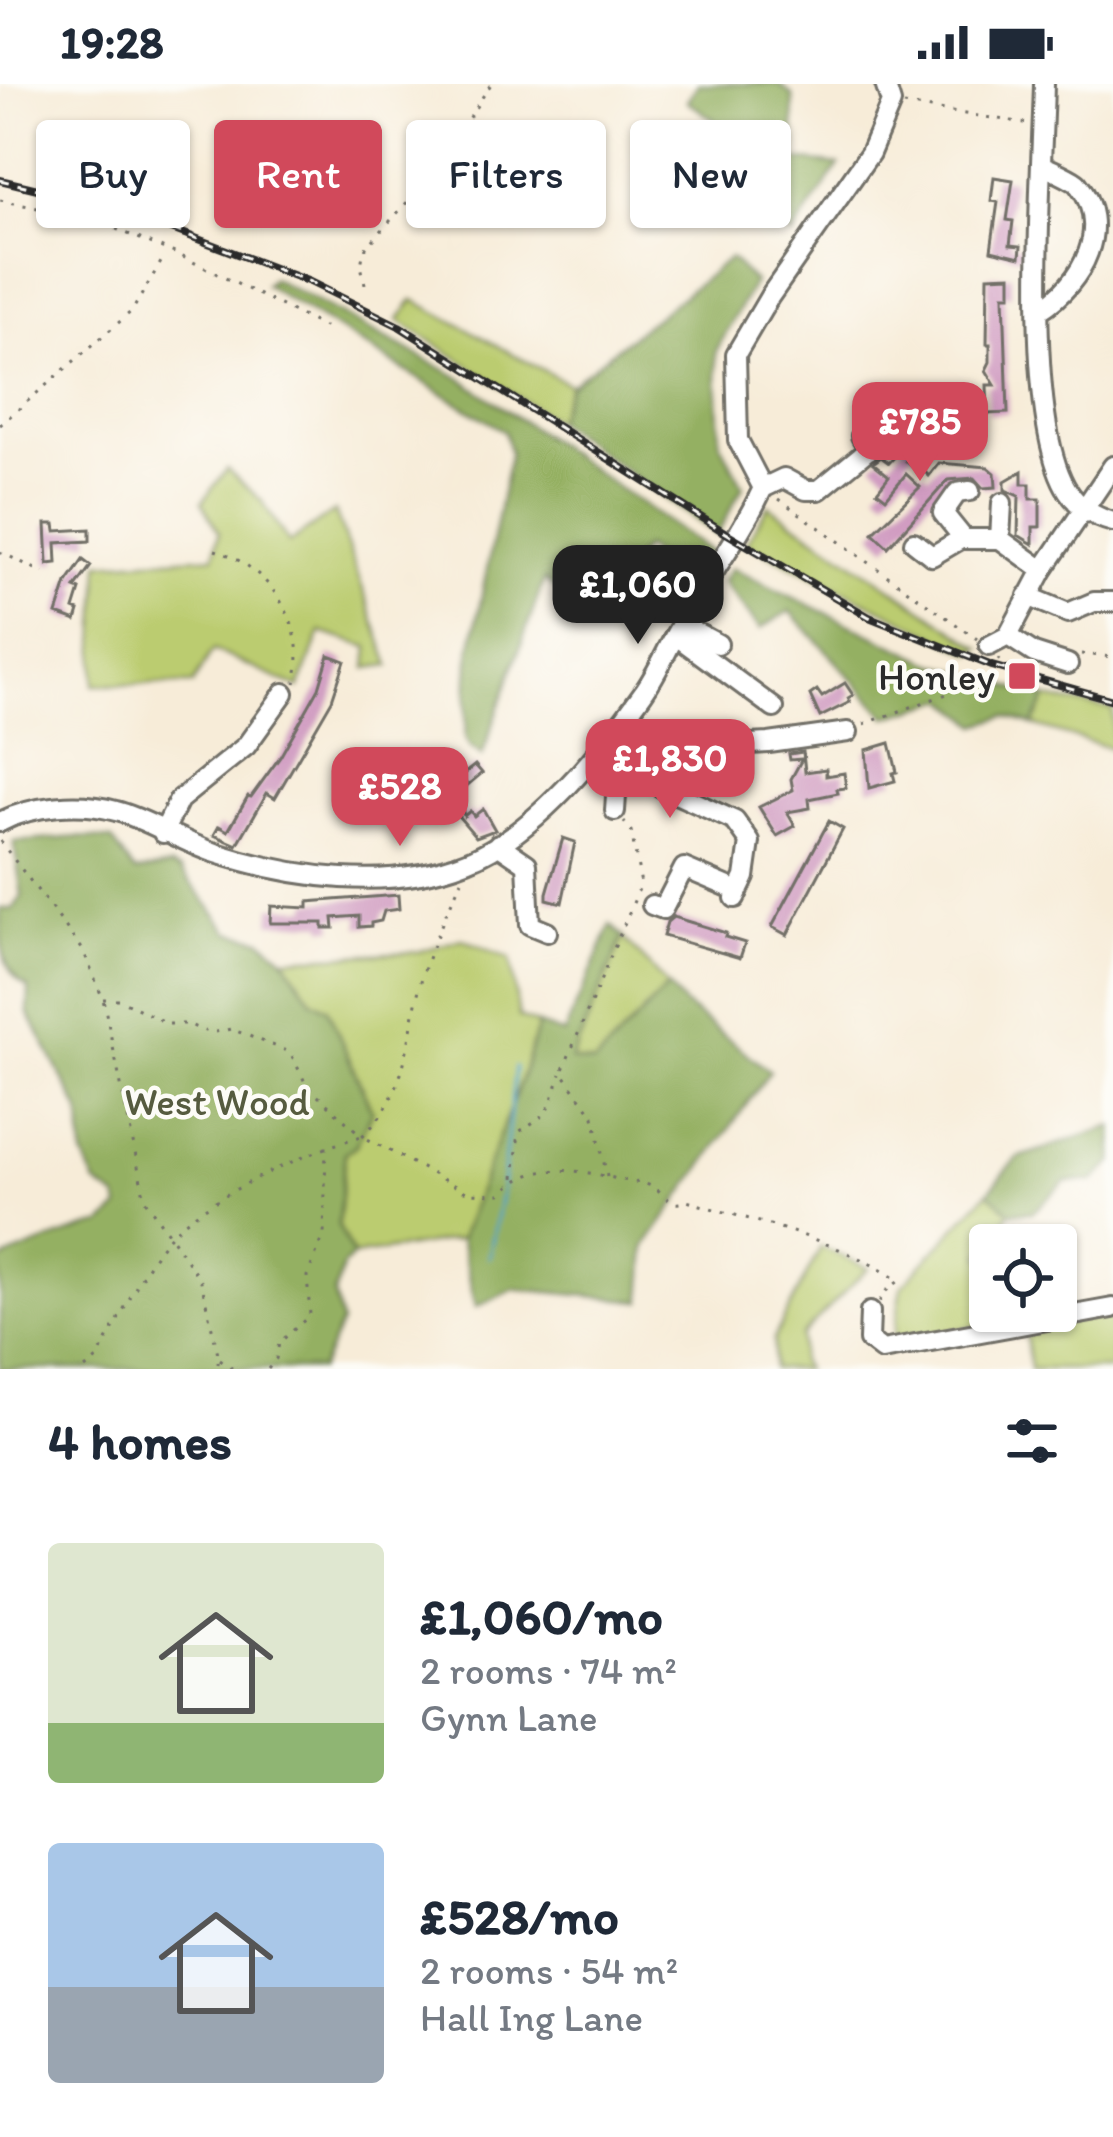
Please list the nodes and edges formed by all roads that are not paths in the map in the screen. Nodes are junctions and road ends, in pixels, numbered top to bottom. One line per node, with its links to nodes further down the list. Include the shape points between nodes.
1 (1044, 84): 3 (street)
2 (888, 94): 9 (street, via 870,154 736,354 738,440)
3 (1042, 165): 4 (street); 4 (street, via 1080,184 1101,208 1104,238 1095,273)
4 (1040, 310): 12 (street, via 1045,407 1068,490)
5 (873, 416): 7 (street, via 861,436)
6 (890, 432): 7 (street)
7 (868, 450): 9 (street, via 819,490 784,478)
8 (1113, 466): 12 (street)
9 (763, 488): 20 (street)
10 (970, 491): 14 (street, via 956,494 943,513)
11 (1002, 503): 15 (street)
12 (1083, 508): 13 (street); 17 (street)
13 (1113, 522)
14 (964, 539): 15 (street); 16 (street, via 932,556)
15 (1000, 539): 17 (street)
16 (914, 542)
17 (1043, 570): 18 (street)
18 (1028, 596): 19 (street, via 1068,613); 21 (street)
19 (1113, 602)
20 (678, 629): 22 (street); 26 (street); 28 (street)
21 (1008, 636): 23 (street); 24 (street)
22 (718, 644)
23 (993, 653)
24 (1066, 664)
25 (284, 693): 31 (street, via 245,746 179,800)
26 (773, 708)
27 (848, 732): 28 (street, via 769,743)
28 (613, 746): 29 (street); 32 (street); 33 (street, via 661,787 735,821 751,842 736,895 684,868 663,909)
29 (615, 811)
30 (0, 822): 31 (street, via 74,805 118,811)
31 (164, 833): 32 (street, via 262,866 370,879 467,861)
32 (498, 844): 34 (street, via 527,864 530,925)
33 (652, 905)
34 (547, 932)
35 (1113, 1308): 36 (street, via 882,1350 868,1340)
36 (870, 1312)

